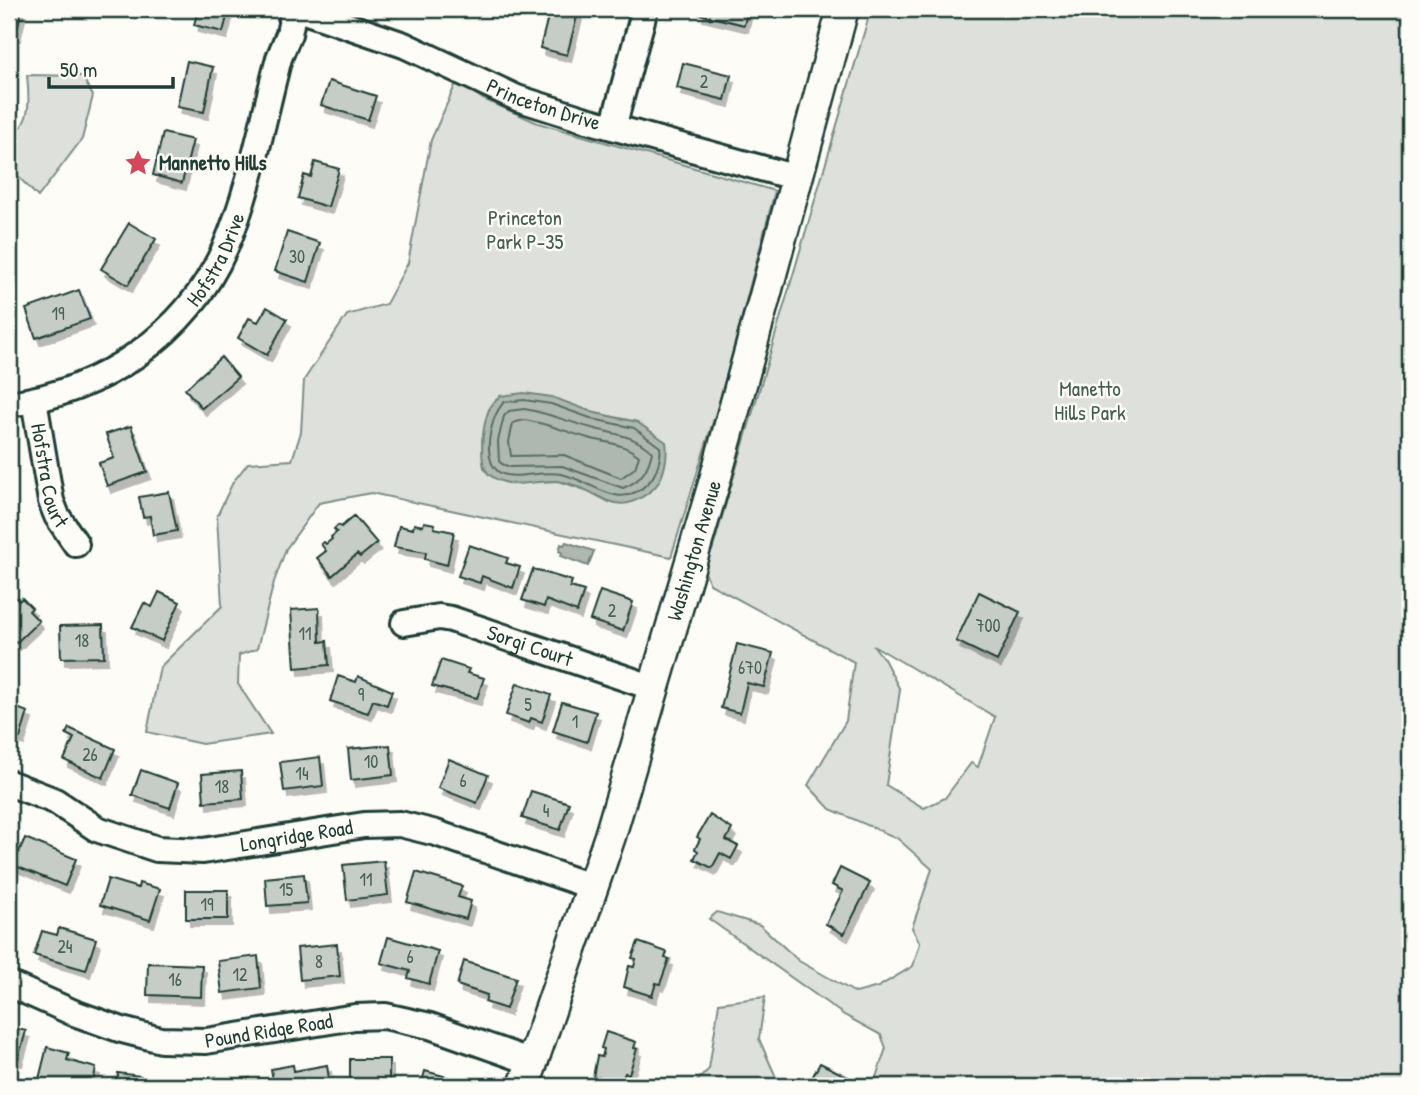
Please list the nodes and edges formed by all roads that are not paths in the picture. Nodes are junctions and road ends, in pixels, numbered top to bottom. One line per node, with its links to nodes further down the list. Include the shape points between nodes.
1 (296, 9): 4 (street, Princeton Drive, via 404,45 517,98); 6 (street, Hofstra Drive, via 238,214 202,289 154,343 130,360 78,386)
2 (645, 9): 4 (street)
3 (843, 9): 5 (main road, Washington Avenue)
4 (613, 127): 5 (street, Princeton Drive)
5 (797, 178): 10 (main road, Washington Avenue)
6 (34, 400): 7 (street, Hofstra Drive); 8 (street, Hofstra Court, via 51,501)
7 (9, 404)
8 (75, 544)
9 (404, 623): 10 (street, Sorgi Court, via 451,619)
10 (654, 688): 12 (main road, Washington Avenue)
11 (9, 783): 12 (street, Longridge Road, via 55,801 97,829 156,849 203,850 364,825 400,824)
12 (593, 887): 14 (main road, Washington Avenue)
13 (9, 984): 14 (street, Pound Ridge Road, via 74,1013 161,1040 206,1041 385,1016 430,1026)
14 (528, 1074)

